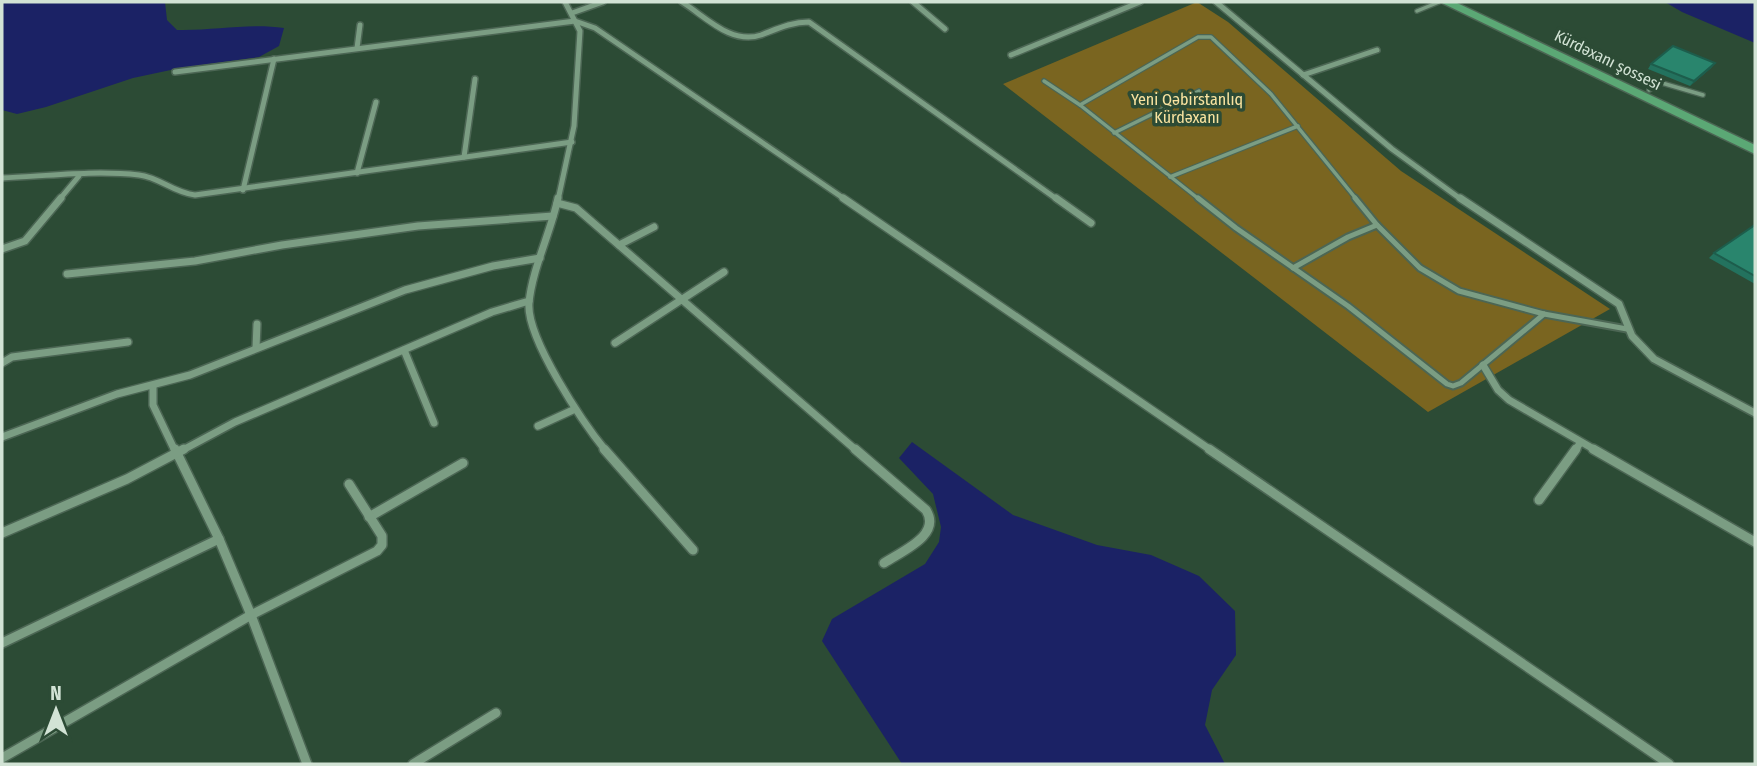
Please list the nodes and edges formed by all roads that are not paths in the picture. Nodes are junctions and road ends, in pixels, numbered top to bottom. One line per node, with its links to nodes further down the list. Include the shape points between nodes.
1 (565, 2): 11 (street)
2 (603, 2): 11 (street)
3 (682, 2): 40 (street, via 739,37 792,22 809,22)
4 (914, 2): 13 (street)
5 (1140, 2): 16 (street)
6 (1216, 2): 19 (street)
7 (1439, 2): 10 (lane)
8 (1446, 2): 31 (main road, Kürdəxanı şossesi)
9 (1462, 2): 22 (main road, Kürdəxanı şossesi)
10 (1417, 11)
11 (574, 17): 14 (street); 30 (street, via 580,45); 83 (street, via 615,40)
12 (360, 25): 14 (street)
13 (945, 29)
14 (357, 48): 17 (street)
15 (1377, 50): 19 (street)
16 (1011, 55)
17 (274, 59): 18 (street); 37 (street)
18 (175, 72)
19 (1303, 75): 53 (street, via 1413,164 1619,304 1625,311)
20 (475, 79): 32 (street)
21 (1044, 81): 26 (lane)
22 (1649, 90): 24 (lane, via 1662,83); 29 (main road, Kürdəxanı şossesi)
23 (1199, 91): 28 (lane)
24 (1703, 95)
25 (376, 102): 33 (street)
26 (1080, 104): 27 (lane, via 1206,36 1232,54); 28 (lane)
27 (1298, 126): 35 (lane); 41 (lane)
28 (1114, 132): 35 (lane)
29 (1755, 141)
30 (572, 142): 32 (street); 38 (street)
31 (1755, 150)
32 (464, 156): 33 (street)
33 (357, 173): 37 (street)
34 (79, 176): 36 (street); 37 (street, via 149,177 184,195); 44 (street, via 25,241)
35 (1170, 177): 46 (lane)
36 (2, 178)
37 (243, 190)
38 (557, 203): 39 (street); 43 (street, via 576,208)
39 (553, 216): 45 (street); 48 (street, via 405,227 195,261)
40 (1091, 223)
41 (1377, 225): 46 (lane); 51 (lane, via 1437,280)
42 (654, 227): 43 (street)
43 (620, 245): 49 (street)
44 (2, 249)
45 (540, 258): 50 (street); 56 (street, via 405,290)
46 (1293, 268): 59 (lane, via 1447,384 1461,383)
47 (724, 272): 49 (street)
48 (67, 274)
49 (682, 298): 55 (street); 76 (street, via 926,510 931,527)
50 (529, 300): 57 (street); 61 (street, via 552,373)
51 (1544, 314): 53 (lane); 59 (lane)
52 (257, 324): 56 (street)
53 (1627, 329): 62 (street, via 1654,359)
54 (128, 342): 58 (street, via 12,357)
55 (615, 343)
56 (256, 348): 60 (street)
57 (404, 350): 63 (street); 67 (street)
58 (2, 363)
59 (1483, 365): 66 (street, via 1509,400)
60 (153, 386): 65 (street, via 117,394); 67 (street, via 153,405)
61 (573, 410): 64 (street); 75 (street)
62 (1755, 413)
63 (434, 423)
64 (538, 426)
65 (2, 438)
66 (1580, 443): 70 (street); 74 (street)
67 (176, 452): 72 (street, via 127,480); 73 (street)
68 (463, 463): 71 (street)
69 (349, 484): 71 (street)
70 (1539, 500)
71 (369, 517): 77 (street, via 382,536 377,551)
72 (2, 533)
73 (219, 539): 77 (street); 78 (street)
74 (1755, 542)
75 (693, 550)
76 (884, 563)
77 (251, 615): 80 (street); 81 (street)
78 (2, 643)
79 (496, 713): 82 (street)
80 (2, 758)
81 (306, 764)
82 (413, 764)
83 (1668, 764)

